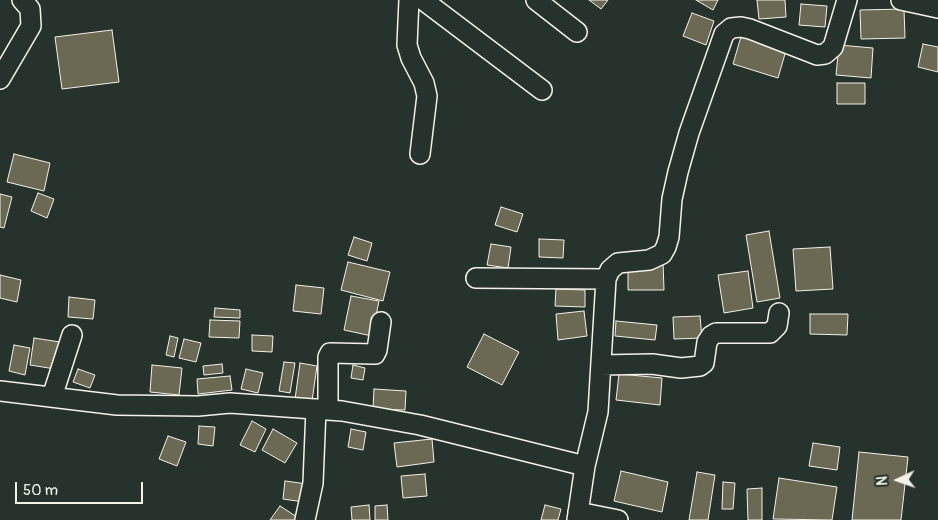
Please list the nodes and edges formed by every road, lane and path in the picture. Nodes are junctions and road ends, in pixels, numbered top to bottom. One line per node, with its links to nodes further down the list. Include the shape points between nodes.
1 (22, 0): 9 (street, via 30,9 30,26)
2 (409, 0): 11 (street, via 407,45 428,96)
3 (423, 0): 10 (street)
4 (536, 0): 8 (street)
5 (847, 0): 13 (street, via 833,47 825,54 817,55 740,27 731,28 724,34 678,172 666,247 656,258 618,263)
6 (900, 0): 7 (street)
7 (938, 8)
8 (577, 32)
9 (0, 78)
10 (542, 90)
11 (420, 154)
12 (476, 278): 13 (street)
13 (606, 279): 17 (street)
14 (779, 313): 17 (street, via 777,326 770,333 716,333 711,336 704,363 700,366)
15 (381, 322): 20 (street, via 375,354 330,353)
16 (72, 335): 19 (street)
17 (601, 365): 21 (street, via 598,412)
18 (0, 391): 19 (street)
19 (52, 397): 20 (street, via 117,405 230,403)
20 (322, 409): 21 (street, via 420,425); 23 (street)
21 (585, 466): 22 (street)
22 (577, 516): 24 (street)
23 (305, 520)
24 (618, 520)

